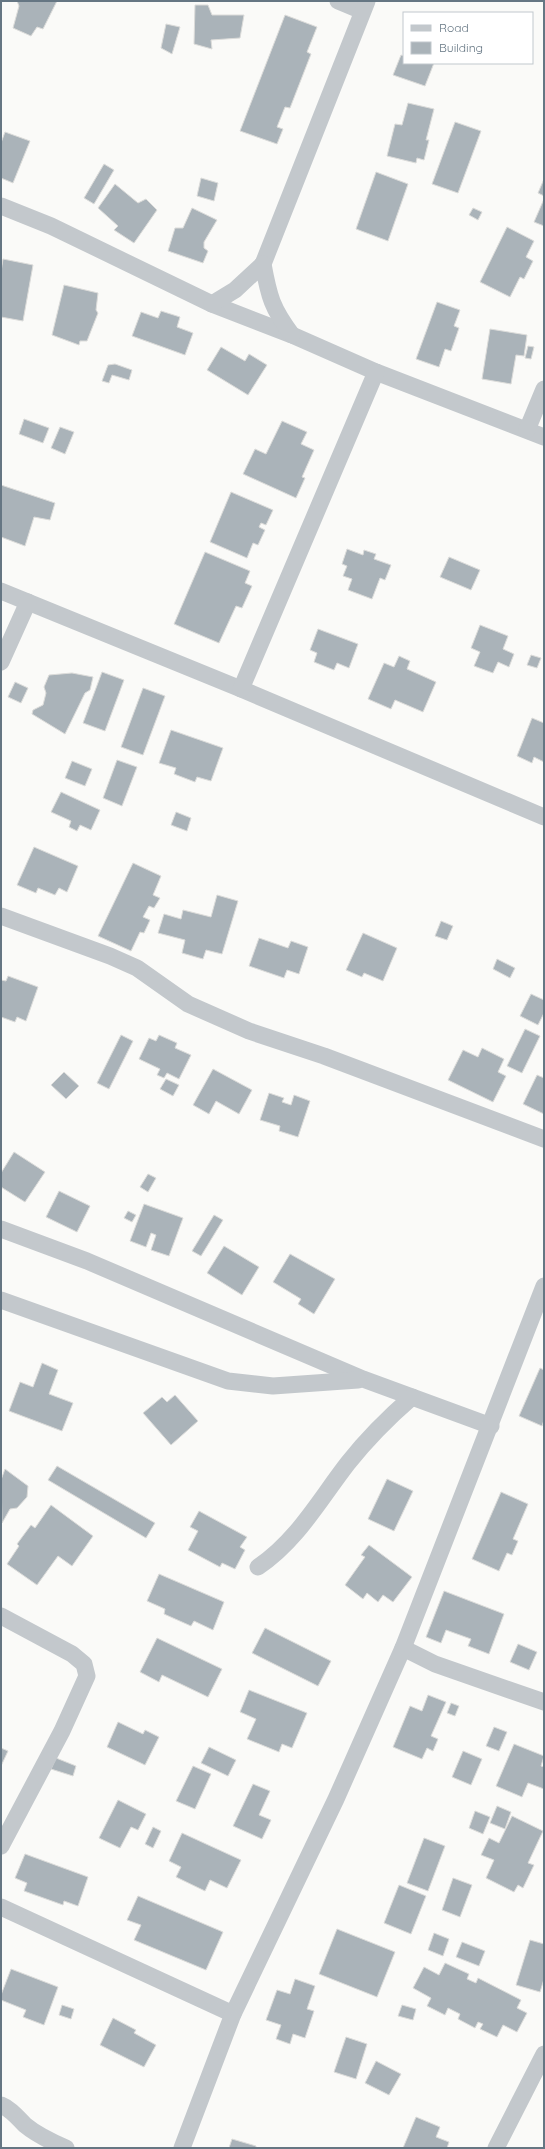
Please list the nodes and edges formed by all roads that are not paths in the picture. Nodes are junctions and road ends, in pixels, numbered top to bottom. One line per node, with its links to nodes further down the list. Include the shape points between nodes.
1 (338, 1): 2 (street)
2 (365, 6): 4 (street)
3 (1, 206): 5 (street, via 51,226)
4 (263, 264): 5 (street, via 235,290); 6 (street, via 269,297 278,316)
5 (212, 304): 6 (street)
6 (292, 335): 7 (street)
7 (376, 372): 9 (street); 14 (street)
8 (544, 389): 9 (street)
9 (527, 430): 10 (street)
10 (544, 437)
11 (1, 591): 12 (street)
12 (28, 602): 13 (street); 14 (street)
13 (1, 662)
14 (241, 689): 15 (street)
15 (544, 817)
16 (1, 916): 17 (street, via 137,968 188,1004 249,1031 331,1058)
17 (544, 1139)
18 (1, 1229): 21 (street, via 87,1261)
19 (544, 1286): 23 (street)
20 (1, 1300): 21 (street, via 228,1381 273,1386)
21 (363, 1379): 22 (street)
22 (412, 1397): 23 (street); 24 (street, via 368,1439 277,1554)
23 (491, 1426): 26 (street)
24 (258, 1567)
25 (1, 1616): 28 (street, via 72,1654 84,1664 87,1676 62,1731)
26 (403, 1648): 27 (street, via 435,1664); 30 (street, via 336,1799)
27 (544, 1702)
28 (1, 1846)
29 (1, 1907): 30 (street)
30 (233, 2014): 34 (street)
31 (544, 2054): 35 (street)
32 (1, 2104): 33 (street, via 47,2140)
33 (66, 2148)
34 (182, 2148)
35 (496, 2148)

